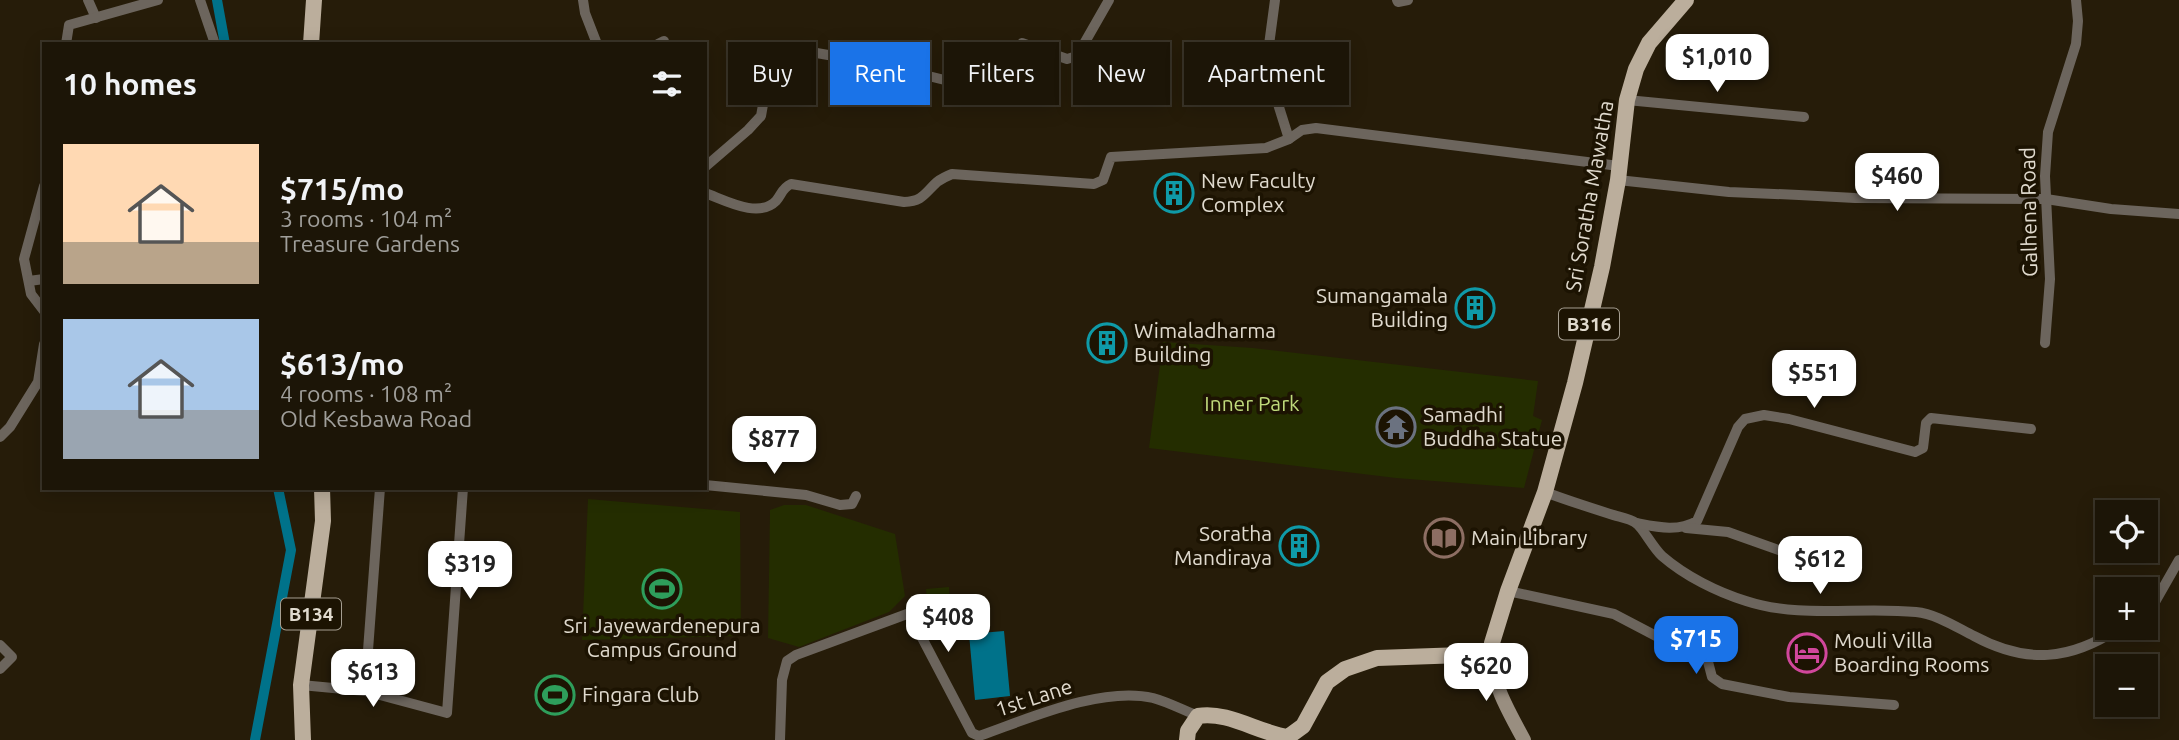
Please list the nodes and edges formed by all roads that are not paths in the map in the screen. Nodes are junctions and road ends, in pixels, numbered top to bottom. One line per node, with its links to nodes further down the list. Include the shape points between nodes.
1 (88, 0): 12 (street)
2 (158, 0): 12 (street)
3 (200, 0): 14 (street)
4 (314, 0): 15 (main road)
5 (583, 0): 16 (street)
6 (1109, 0): 20 (street, via 1077,56 1067,59 1022,43 998,85 985,90 880,64 776,49 761,116)
7 (1275, 0): 19 (street, via 1269,45 1273,88)
8 (1397, 0): 9 (street)
9 (1408, 0)
10 (1686, 0): 17 (main road, Sri Soratha Mawatha / B316, via 1649,43)
11 (2076, 0): 24 (street, Galhena Road, via 2076,44 2048,132)
12 (96, 18): 13 (street, via 69,25)
13 (66, 42)
14 (214, 42)
15 (312, 42)
16 (596, 42)
17 (1627, 100): 18 (street); 21 (main road, Sri Soratha Mawatha / B316)
18 (1804, 117)
19 (1289, 139): 21 (street, via 1316,128); 23 (street, via 1266,148 1111,157 1103,180 1094,184 952,174 916,201 791,184 766,208 750,208)
20 (707, 165)
21 (1618, 173): 24 (street, via 1729,192); 37 (main road, Sri Soratha Mawatha / B316, via 1576,383)
22 (42, 193): 27 (street, via 24,259)
23 (707, 194)
24 (2046, 199): 25 (street); 29 (street, Galhena Road, via 2050,279)
25 (2179, 215)
26 (42, 279): 27 (street)
27 (29, 281): 28 (street, via 31,294)
28 (42, 307)
29 (2045, 344)
30 (42, 357): 32 (street, via 38,382)
31 (2031, 429): 40 (street, via 1931,418 1926,423 1923,448 1915,452 1789,419 1764,415 1745,419 1697,521)
32 (0, 437)
33 (707, 485): 38 (street, via 806,495 840,505 852,504)
34 (321, 490): 49 (main road, B134, via 323,521)
35 (380, 490): 50 (street)
36 (464, 490): 50 (street, via 447,712)
37 (1545, 492): 39 (street); 43 (main road, Sri Soratha Mawatha / B316)
38 (856, 496)
39 (1636, 523): 40 (street); 45 (street, via 1673,564 1747,602 1803,611 1920,612 1996,648 2027,656 2079,650)
40 (1686, 528): 41 (street, via 1728,533)
41 (1787, 553)
42 (2179, 560): 44 (street)
43 (1508, 592): 47 (main road, Sri Soratha Mawatha / B316); 51 (street, via 1614,614 1656,636 1697,646 1707,658 1712,677 1722,684 1789,697)
44 (2158, 597)
45 (2097, 640)
46 (0, 645): 48 (street, via 12,657)
47 (1491, 654): 52 (main road, via 1377,658 1345,669 1327,682 1303,726 1288,737 1222,716); 57 (street, via 1503,700)
48 (0, 669)
49 (301, 685): 50 (street); 54 (main road, B134)
50 (365, 691)
51 (1894, 705)
52 (1198, 716): 53 (street, 1st Lane, via 1153,698 1122,695 1074,704); 56 (main road)
53 (975, 738): 55 (street, 1st Lane, via 907,614 787,661)
54 (303, 740)
55 (780, 740)
56 (1187, 740)
57 (1524, 740)

